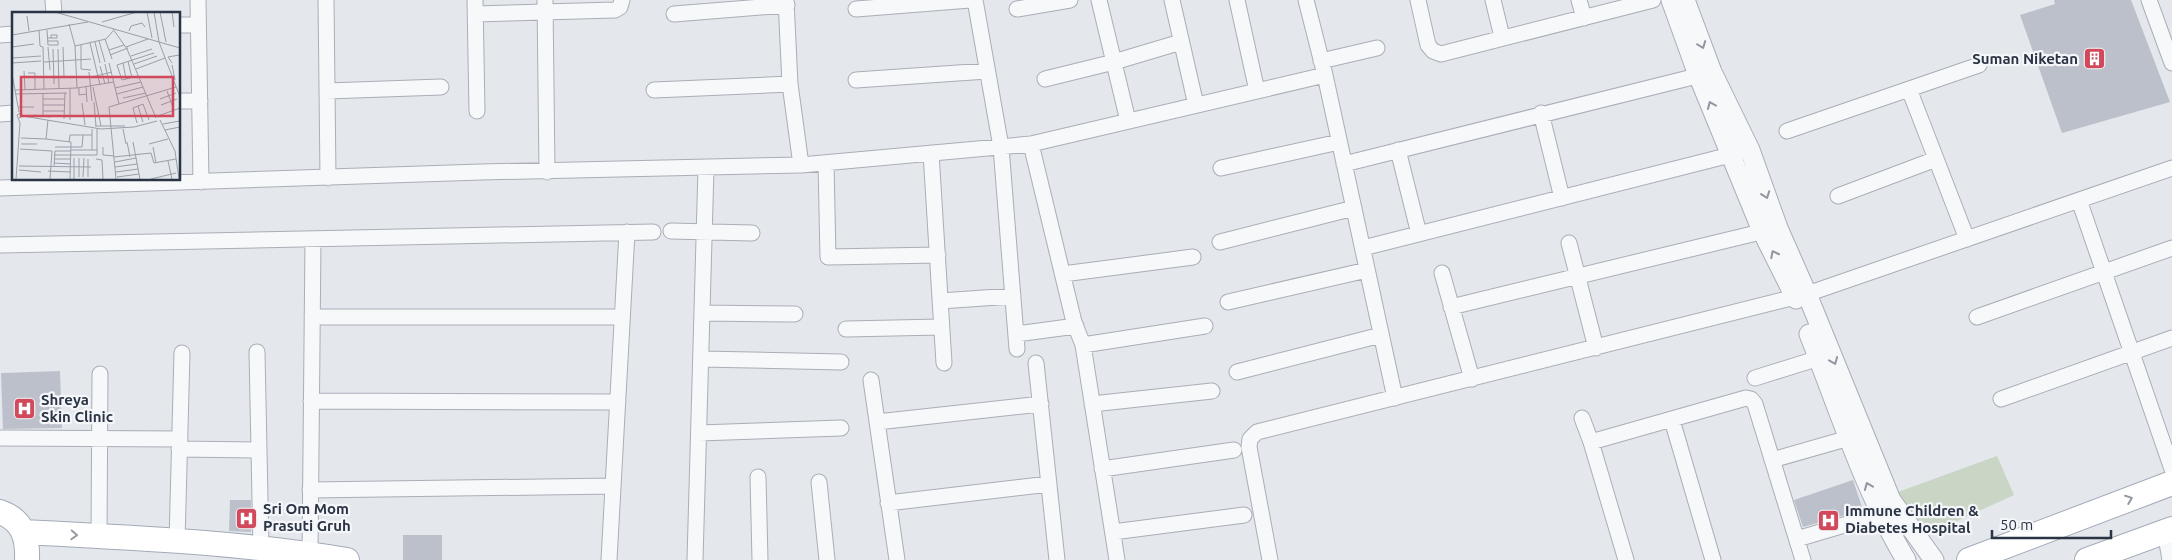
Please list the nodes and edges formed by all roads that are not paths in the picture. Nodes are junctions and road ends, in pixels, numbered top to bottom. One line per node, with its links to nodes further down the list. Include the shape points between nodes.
1 (198, 0): 26 (street)
2 (326, 0): 42 (street)
3 (622, 0): 19 (street, via 615,10)
4 (970, 0): 21 (street)
5 (975, 0): 34 (street)
6 (1070, 0): 22 (street)
7 (1099, 0): 30 (street)
8 (1172, 0): 28 (street)
9 (1237, 0): 43 (street)
10 (1306, 0): 33 (street)
11 (1418, 0): 27 (street, via 1428,45 1433,51 1441,54 1457,51)
12 (1493, 0): 27 (street)
13 (1579, 0): 24 (street)
14 (1653, 0): 24 (street)
15 (1671, 0): 35 (street)
16 (1685, 0): 35 (street, one-way to 35)
17 (2149, 0): 31 (street)
18 (786, 2): 23 (street); 38 (street)
19 (545, 6): 20 (street); 64 (street)
20 (475, 7): 47 (street)
21 (856, 9)
22 (1017, 9)
23 (674, 14)
24 (1584, 18): 27 (street)
25 (180, 25): 26 (street)
26 (198, 25): 45 (street)
27 (1502, 37)
28 (1182, 42): 30 (street); 46 (street)
29 (1378, 48): 33 (street)
30 (1114, 62): 36 (street); 49 (street)
31 (2172, 63)
32 (1979, 65): 40 (street)
33 (1323, 68): 43 (street); 51 (street)
34 (988, 71): 37 (street); 53 (street)
35 (1705, 73): 48 (street); 55 (street)
36 (1045, 79)
37 (856, 80)
38 (790, 84): 41 (street); 60 (street)
39 (441, 87): 42 (street)
40 (1909, 89): 50 (street); 57 (street)
41 (654, 90)
42 (327, 91): 65 (street)
43 (1256, 91): 46 (street)
44 (180, 101): 45 (street)
45 (200, 101): 67 (street)
46 (1196, 105): 49 (street)
47 (477, 111)
48 (1541, 114): 54 (street); 70 (street)
49 (1128, 121): 52 (street)
50 (1788, 132)
51 (1339, 142): 59 (street); 62 (street)
52 (1031, 144): 53 (street); 92 (street)
53 (1001, 147): 56 (street); 94 (street)
54 (1398, 150): 59 (street); 79 (street)
55 (1741, 152): 70 (street); 73 (street)
56 (931, 153): 58 (street); 87 (street)
57 (1936, 160): 69 (street); 81 (street)
58 (826, 163): 60 (street); 87 (street, via 828,258)
59 (1344, 164): 72 (street)
60 (801, 165): 61 (street)
61 (706, 168): 64 (street); 77 (street)
62 (1221, 168)
63 (2172, 168): 71 (street)
64 (547, 172): 65 (street)
65 (328, 178): 67 (street)
66 (64, 182): 67 (street); 68 (street)
67 (201, 182)
68 (0, 188)
69 (1838, 196)
70 (1562, 198): 79 (street)
71 (2079, 200): 81 (street); 91 (street)
72 (1354, 208): 82 (street); 85 (street)
73 (1770, 230): 93 (street); 95 (street)
74 (671, 231): 77 (street)
75 (627, 232): 76 (street); 80 (street); 102 (street)
76 (653, 232)
77 (704, 232): 78 (street); 99 (street)
78 (752, 233)
79 (1419, 234): 85 (street)
80 (313, 239): 84 (street); 101 (street)
81 (1967, 239): 95 (street)
82 (1220, 242)
83 (1569, 243): 93 (street)
84 (0, 246)
85 (1363, 248): 89 (street)
86 (2172, 248): 91 (street)
87 (938, 255): 96 (street)
88 (1193, 258): 92 (street)
89 (1367, 270): 97 (street); 108 (street)
90 (1442, 272): 98 (street)
91 (2104, 272): 103 (street); 113 (street)
92 (1063, 274): 104 (street)
93 (1577, 277): 98 (street); 111 (street)
94 (1013, 296): 96 (street); 104 (street, via 1016,341)
95 (1801, 296): 111 (street); 115 (street); 179 (street, one-way to 179, via 1891,500)
96 (940, 301): 106 (street)
97 (1228, 302)
98 (1451, 307): 123 (street)
99 (702, 313): 100 (street); 116 (street)
100 (795, 314)
101 (312, 317): 102 (street); 128 (street)
102 (622, 318): 129 (street)
103 (1977, 318)
104 (1076, 326): 110 (street)
105 (1204, 326): 110 (street)
106 (941, 327): 107 (street); 118 (street)
107 (846, 329)
108 (1381, 335): 120 (street); 126 (street)
109 (2172, 338): 113 (street)
110 (1083, 345): 131 (street)
111 (1596, 348): 123 (street)
112 (257, 352): 142 (street)
113 (2132, 352): 127 (street); 146 (street)
114 (182, 353): 141 (street)
115 (1819, 358): 122 (street); 139 (street)
116 (701, 359): 117 (street); 136 (street)
117 (841, 362)
118 (944, 363)
119 (1036, 364): 130 (street)
120 (1237, 372)
121 (100, 374): 138 (street)
122 (1755, 378)
123 (1472, 379): 126 (street)
124 (870, 380): 134 (street)
125 (1212, 392): 131 (street)
126 (1395, 398): 174 (street, via 1257,432 1250,438)
127 (2001, 399)
128 (311, 401): 129 (street); 152 (street)
129 (618, 402): 151 (street)
130 (1040, 404): 134 (street); 150 (street)
131 (1092, 404): 145 (street)
132 (1582, 418): 140 (street)
133 (1672, 420): 140 (street); 144 (street, via 1751,399); 176 (street)
134 (877, 422): 153 (street)
135 (840, 428): 136 (street)
136 (699, 433): 168 (street)
137 (0, 438): 138 (street)
138 (100, 438): 141 (street); 160 (street)
139 (1849, 438): 144 (street); 155 (street, one-way to 139)
140 (1590, 442): 175 (street)
141 (179, 444): 142 (street); 162 (street)
142 (259, 450): 163 (street)
143 (1234, 450): 145 (street)
144 (1772, 460): 161 (street)
145 (1102, 469): 159 (street)
146 (2172, 469)
147 (758, 477): 169 (street)
148 (819, 482): 170 (street)
149 (2172, 483): 180 (main road, one-way to 149)
150 (1049, 484): 153 (street); 172 (street)
151 (613, 486): 152 (street); 167 (street)
152 (310, 490): 164 (street)
153 (888, 503): 171 (street)
154 (0, 512): 158 (main road)
155 (1881, 514): 161 (street); 178 (street)
156 (1244, 515): 159 (street)
157 (2169, 530): 181 (main road); 182 (street)
158 (25, 532): 160 (main road, one-way to 160); 165 (main road)
159 (1113, 532): 173 (street)
160 (98, 536): 162 (main road)
161 (1797, 539): 177 (street)
162 (177, 541): 163 (main road)
163 (248, 552): 164 (main road)
164 (310, 554): 166 (main road)
165 (27, 560)
166 (347, 560)
167 (609, 560)
168 (695, 560)
169 (760, 560)
170 (827, 560)
171 (897, 560)
172 (1054, 560)
173 (1116, 560)
174 (1270, 560)
175 (1626, 560)
176 (1713, 560)
177 (1803, 560)
178 (1906, 560)
179 (1934, 560)
180 (1968, 560)
181 (2087, 560)
182 (2170, 560)

